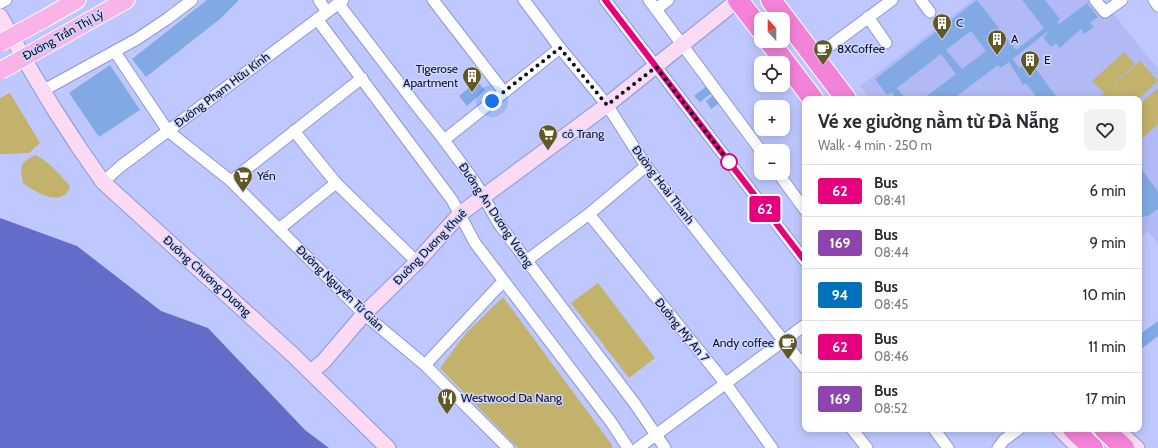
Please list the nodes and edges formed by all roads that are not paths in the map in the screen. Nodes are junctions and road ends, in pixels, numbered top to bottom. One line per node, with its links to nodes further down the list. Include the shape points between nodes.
1 (6, 0): 19 (street)
2 (77, 0): 28 (main road, Đường Trần Thị Lý, bridge)
3 (126, 0): 37 (main road, Đường Trần Thị Lý, bridge)
4 (192, 0): 33 (street)
5 (319, 0): 22 (street)
6 (433, 0): 41 (street)
7 (524, 0): 31 (street, Đường Hoài Thanh)
8 (605, 0): 36 (street)
9 (649, 0): 21 (street)
10 (668, 0): 21 (street)
11 (774, 0): 34 (highway)
12 (892, 0): 25 (street)
13 (921, 0): 23 (street)
14 (1095, 0): 15 (street, via 1105,12)
15 (1122, 0)
16 (1154, 0): 20 (street)
17 (735, 1): 27 (highway); 30 (main road, Đường Dương Khuê); 35 (main road)
18 (341, 2): 22 (street, Đường Phạm Hữu Kính); 49 (street, Đường An Dương Vương)
19 (0, 3)
20 (1158, 6)
21 (656, 9): 30 (street)
22 (327, 12): 26 (street, Đường Phạm Hữu Kính)
23 (930, 12)
24 (0, 16): 40 (main road, Đường Chương Dương, via 32,74)
25 (868, 17): 29 (street); 34 (street)
26 (317, 19): 38 (street); 47 (street, Đường Phạm Hữu Kính)
27 (754, 22)
28 (0, 43)
29 (886, 43)
30 (683, 45): 36 (main road, Đường Dương Khuê); 50 (street)
31 (560, 48): 41 (street); 46 (street, Đường Hoài Thanh)
32 (774, 48): 43 (highway)
33 (115, 52): 40 (street); 47 (street, Đường Nguyễn Tử Giản)
34 (818, 55): 44 (highway); 45 (main road)
35 (772, 56)
36 (656, 67): 46 (main road, Đường Dương Khuê); 61 (street)
37 (0, 71)
38 (362, 78): 48 (street); 58 (street)
39 (790, 80): 42 (main road)
40 (44, 90): 54 (main road, Đường Chương Dương)
41 (504, 92): 49 (street)
42 (802, 96)
43 (811, 96)
44 (844, 96)
45 (852, 96)
46 (607, 105): 51 (street, Đường Hoài Thanh); 56 (main road, Đường Dương Khuê)
47 (168, 131): 53 (street, Đường Nguyễn Tử Giản); 54 (street, Đường Phạm Hữu Kính)
48 (294, 131): 53 (street); 55 (street)
49 (444, 140): 56 (street, Đường An Dương Vương)
50 (756, 144)
51 (646, 166): 59 (street); 67 (street, Đường Hoài Thanh)
52 (783, 180): 57 (street)
53 (231, 181): 60 (street, Đường Nguyễn Tử Giản)
54 (103, 182): 70 (main road, Đường Chương Dương)
55 (336, 183): 60 (street); 62 (street)
56 (483, 196): 58 (main road, Đường Dương Khuê); 63 (street, Đường An Dương Vương)
57 (802, 206)
58 (460, 214): 62 (main road, Đường Dương Khuê); 64 (street, via 475,243)
59 (589, 214): 63 (street); 71 (street, Đường Mỹ An 7)
60 (279, 229): 65 (street, Đường Nguyễn Tử Giản)
61 (802, 257)
62 (417, 262): 65 (main road, Đường Dương Khuê)
63 (526, 262): 79 (street, Đường An Dương Vương)
64 (504, 281): 69 (street); 82 (street)
65 (364, 314): 69 (street, Đường Nguyễn Tử Giản); 70 (main road, Đường Dương Khuê, via 324,361)
66 (802, 327): 67 (street)
67 (785, 341): 68 (street, Đường Hoài Thanh); 71 (street)
68 (802, 364)
69 (425, 365): 81 (street, Đường Nguyễn Tử Giản)
70 (311, 372): 80 (main road, Đường Chương Dương)
71 (726, 384): 79 (street); 85 (street, Đường Mỹ An 7)
72 (854, 432): 86 (street)
73 (936, 432): 87 (street)
74 (1015, 432): 88 (street)
75 (1063, 432): 89 (main road)
76 (1077, 432): 90 (highway)
77 (1107, 432): 91 (highway)
78 (1119, 432): 92 (main road)
79 (657, 435): 83 (street); 84 (street, Đường An Dương Vương)
80 (388, 448)
81 (508, 448)
82 (628, 448)
83 (638, 448)
84 (665, 448)
85 (772, 448)
86 (867, 448)
87 (948, 448)
88 (998, 448)
89 (1079, 448)
90 (1093, 448)
91 (1124, 448)
92 (1138, 448)

